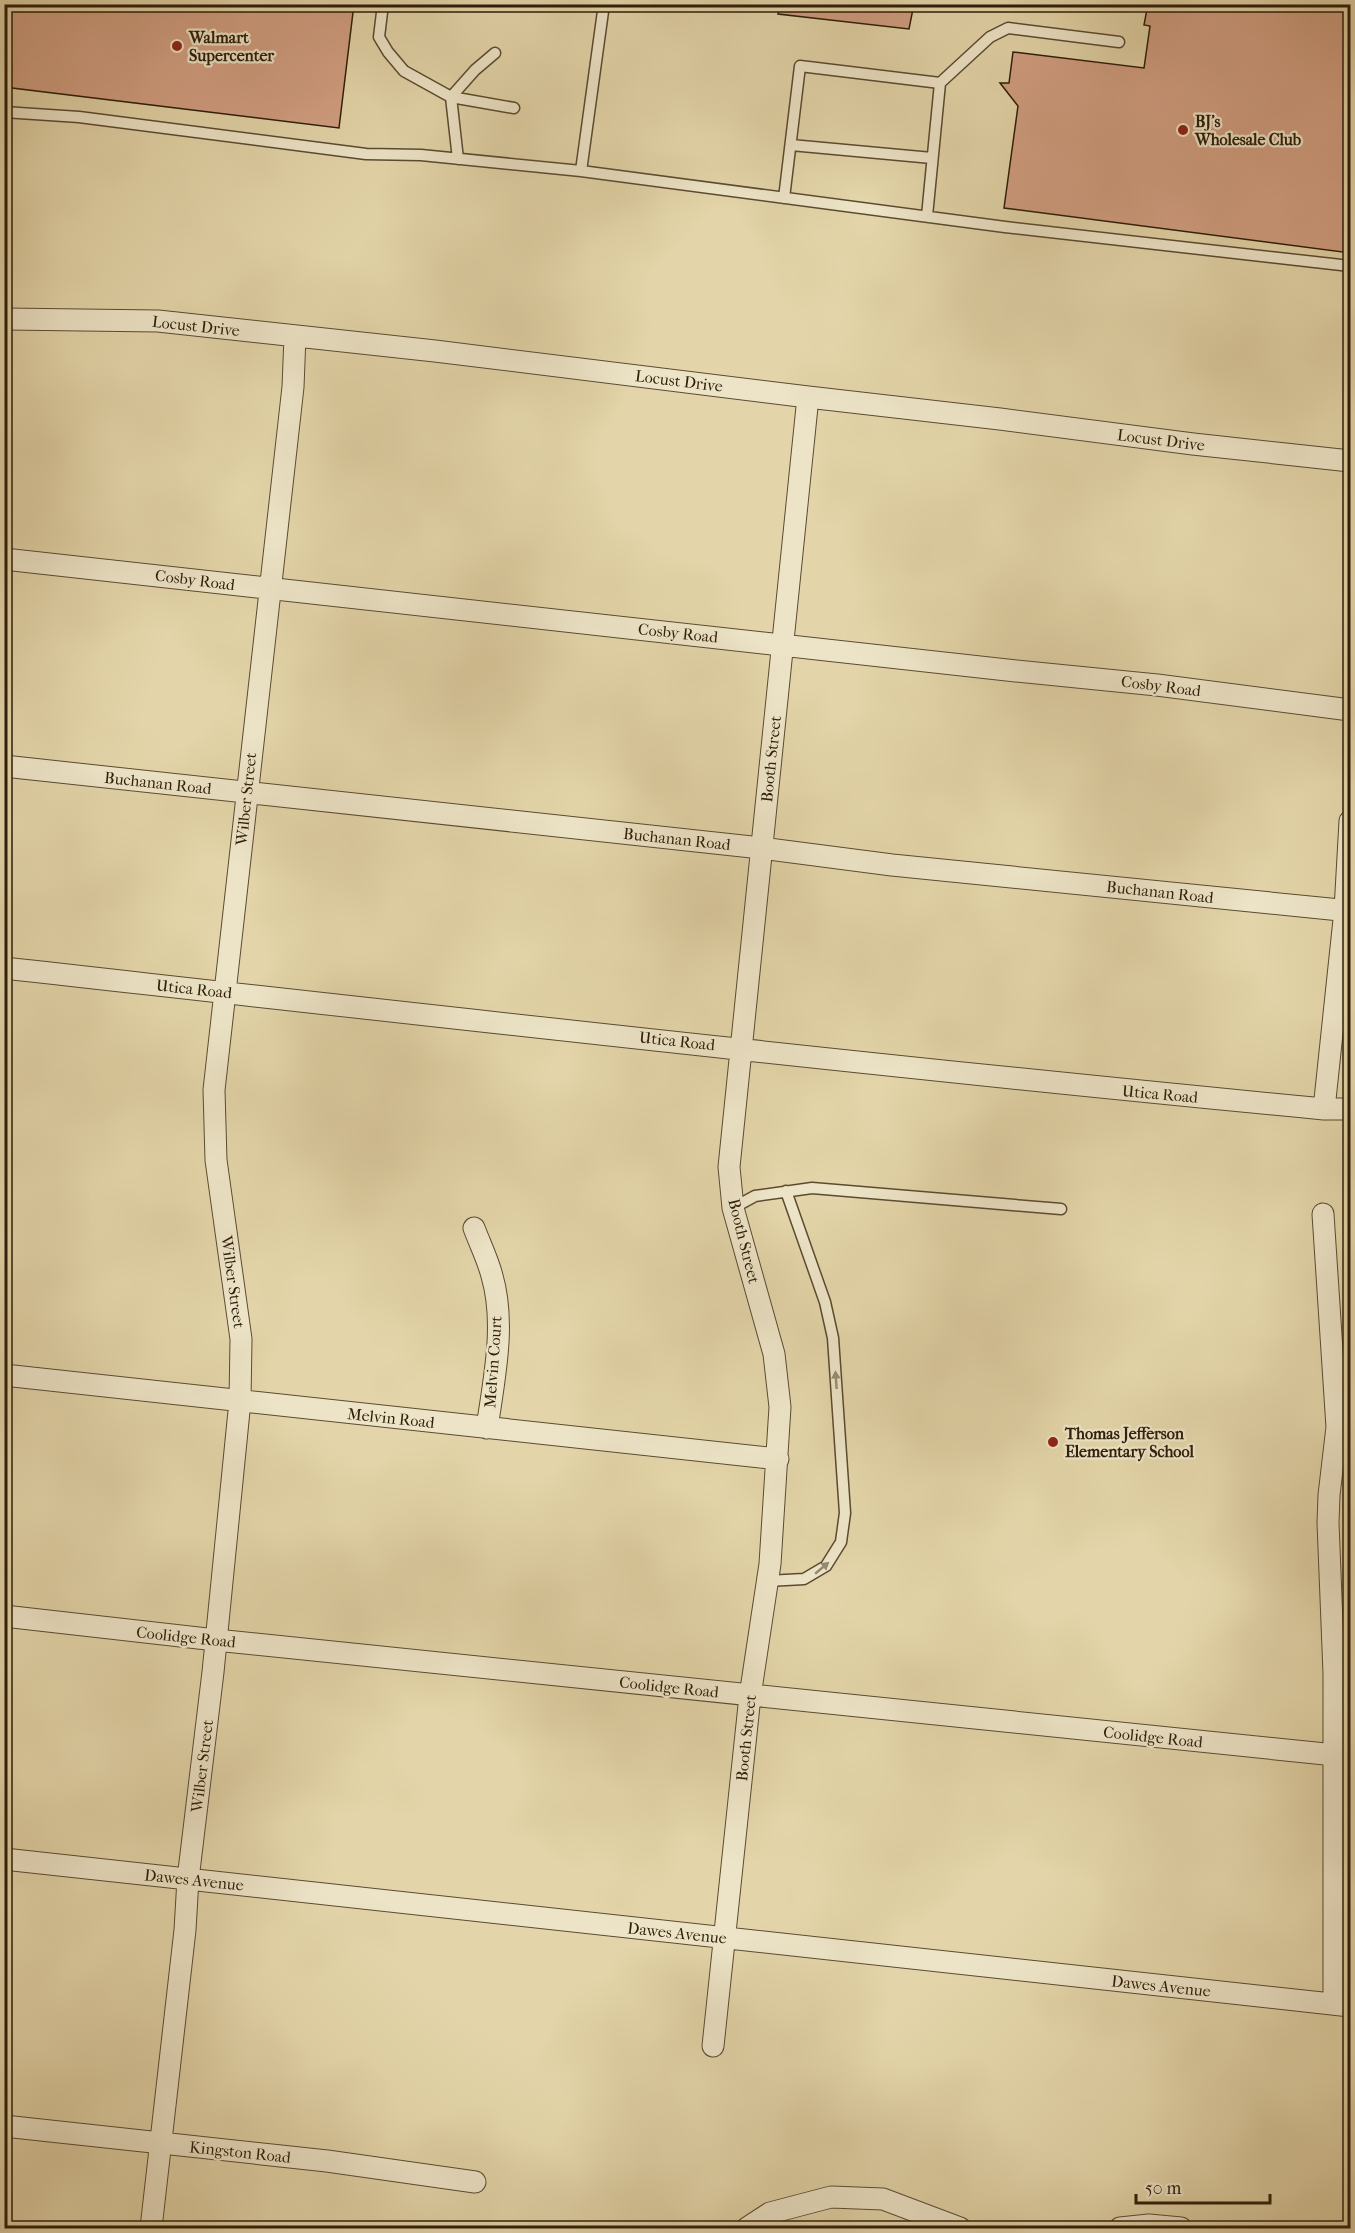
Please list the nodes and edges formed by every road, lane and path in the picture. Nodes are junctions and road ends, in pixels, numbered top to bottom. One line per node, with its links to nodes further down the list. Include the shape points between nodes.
1 (383, 4): 6 (lane, via 379,37 388,52 404,71)
2 (604, 4): 12 (lane)
3 (1119, 42): 5 (lane, via 1008,28 990,37)
4 (495, 53): 6 (lane)
5 (940, 83): 9 (lane, via 800,66); 10 (lane)
6 (451, 97): 7 (lane); 11 (lane)
7 (514, 108)
8 (4, 112): 11 (lane, via 79,117 366,154)
9 (790, 145): 10 (lane); 13 (lane)
10 (932, 158): 14 (lane)
11 (458, 159): 12 (lane)
12 (581, 171): 13 (lane)
13 (784, 198): 14 (lane)
14 (927, 216): 15 (lane)
15 (1350, 266)
16 (6, 319): 17 (street, Locust Drive, via 158,321)
17 (295, 336): 18 (street, Locust Drive); 21 (street, Wilber Street)
18 (808, 397): 19 (street, Locust Drive); 22 (street, Booth Street)
19 (1350, 461)
20 (4, 559): 21 (street, Cosby Road)
21 (271, 589): 22 (street, Cosby Road); 25 (street, Wilber Street)
22 (784, 644): 23 (street, Cosby Road); 27 (street, Booth Street)
23 (1350, 710)
24 (4, 766): 25 (street, Buchanan Road)
25 (246, 792): 27 (street, Buchanan Road); 30 (street, Wilber Street)
26 (1350, 821): 28 (street)
27 (761, 848): 28 (street, Buchanan Road); 31 (street, Booth Street)
28 (1348, 911): 32 (street)
29 (4, 968): 30 (street, Utica Road)
30 (225, 993): 31 (street, Utica Road); 40 (street, Wilber Street, via 214,1090 216,1160 241,1339)
31 (740, 1048): 32 (street, Utica Road); 35 (street, Booth Street, via 729,1167)
32 (1324, 1109): 33 (street, Utica Road)
33 (1350, 1109)
34 (786, 1191): 35 (lane, via 755,1196); 36 (lane, via 869,1191); 44 (lane, one-way to 34, via 804,1579 826,1566 841,1542 845,1513 833,1338 825,1302)
35 (733, 1208): 43 (street, Booth Street, via 774,1354 780,1407)
36 (1061, 1209)
37 (1323, 1214): 42 (street)
38 (474, 1228): 41 (street, Melvin Court, via 493,1277 498,1311 497,1355)
39 (4, 1375): 40 (street, Melvin Road)
40 (240, 1401): 41 (street, Melvin Road); 46 (street, Wilber Street)
41 (487, 1428): 43 (street, Melvin Road)
42 (1344, 1428): 48 (street, via 1329,1495 1328,1522)
43 (778, 1459): 44 (street, Booth Street)
44 (767, 1581): 47 (street, Booth Street)
45 (4, 1616): 46 (street, Coolidge Road)
46 (216, 1640): 47 (street, Coolidge Road); 50 (street, Wilber Street)
47 (750, 1696): 48 (street, Coolidge Road); 51 (street, Booth Street)
48 (1335, 1755): 52 (street)
49 (4, 1859): 50 (street, Dawes Avenue)
50 (188, 1879): 51 (street, Dawes Avenue); 55 (street, Wilber Street)
51 (724, 1938): 52 (street, Dawes Avenue); 53 (street, Booth Street)
52 (1342, 2005)
53 (713, 2046)
54 (4, 2126): 55 (street, Kingston Road)
55 (160, 2143): 56 (street, Kingston Road); 57 (street, Wilber Street)
56 (475, 2182)
57 (151, 2229)
58 (747, 2229): 59 (street, via 770,2212 831,2197 883,2199)
59 (960, 2229)
60 (1120, 2229): 61 (street, via 1149,2225)
61 (1181, 2229)

